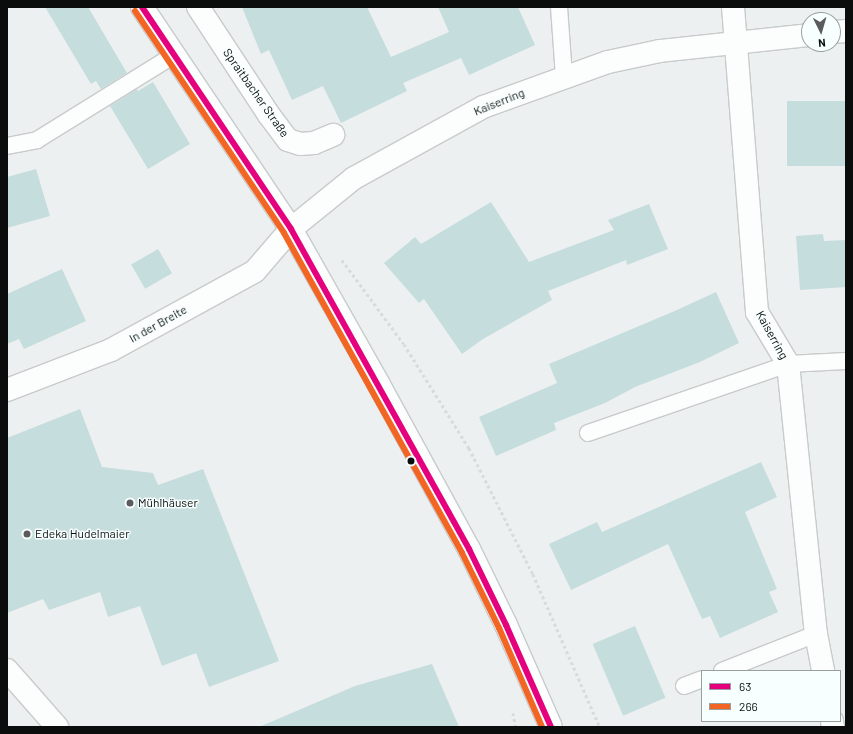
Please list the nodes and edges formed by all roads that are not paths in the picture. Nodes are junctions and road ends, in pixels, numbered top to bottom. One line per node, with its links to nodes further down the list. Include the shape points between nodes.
1 (142, 7): 7 (street)
2 (198, 7): 9 (street, Spraitbacher Straße, via 288,140 300,144 314,143)
3 (558, 7): 8 (lane)
4 (733, 7): 6 (street)
5 (801, 35): 6 (street, Kaiserring)
6 (736, 42): 8 (street, Kaiserring, via 660,51 608,62); 13 (street, Kaiserring, via 757,312)
7 (174, 55): 10 (lane, via 37,140); 11 (street)
8 (564, 77): 11 (street, Kaiserring, via 483,107 361,174)
9 (333, 135)
10 (7, 146)
11 (291, 230): 14 (street, In der Breite, via 255,271 111,350); 23 (street, via 469,549)
12 (846, 361): 13 (lane, Kaiserring)
13 (788, 364): 15 (lane, Kaiserring); 16 (street, Kaiserring)
14 (7, 390)
15 (588, 433)
16 (816, 634): 18 (lane); 19 (street, Kaiserring)
17 (7, 670): 22 (street)
18 (725, 670)
19 (823, 670)
20 (701, 679): 21 (lane)
21 (684, 686)
22 (57, 727)
23 (551, 727)

